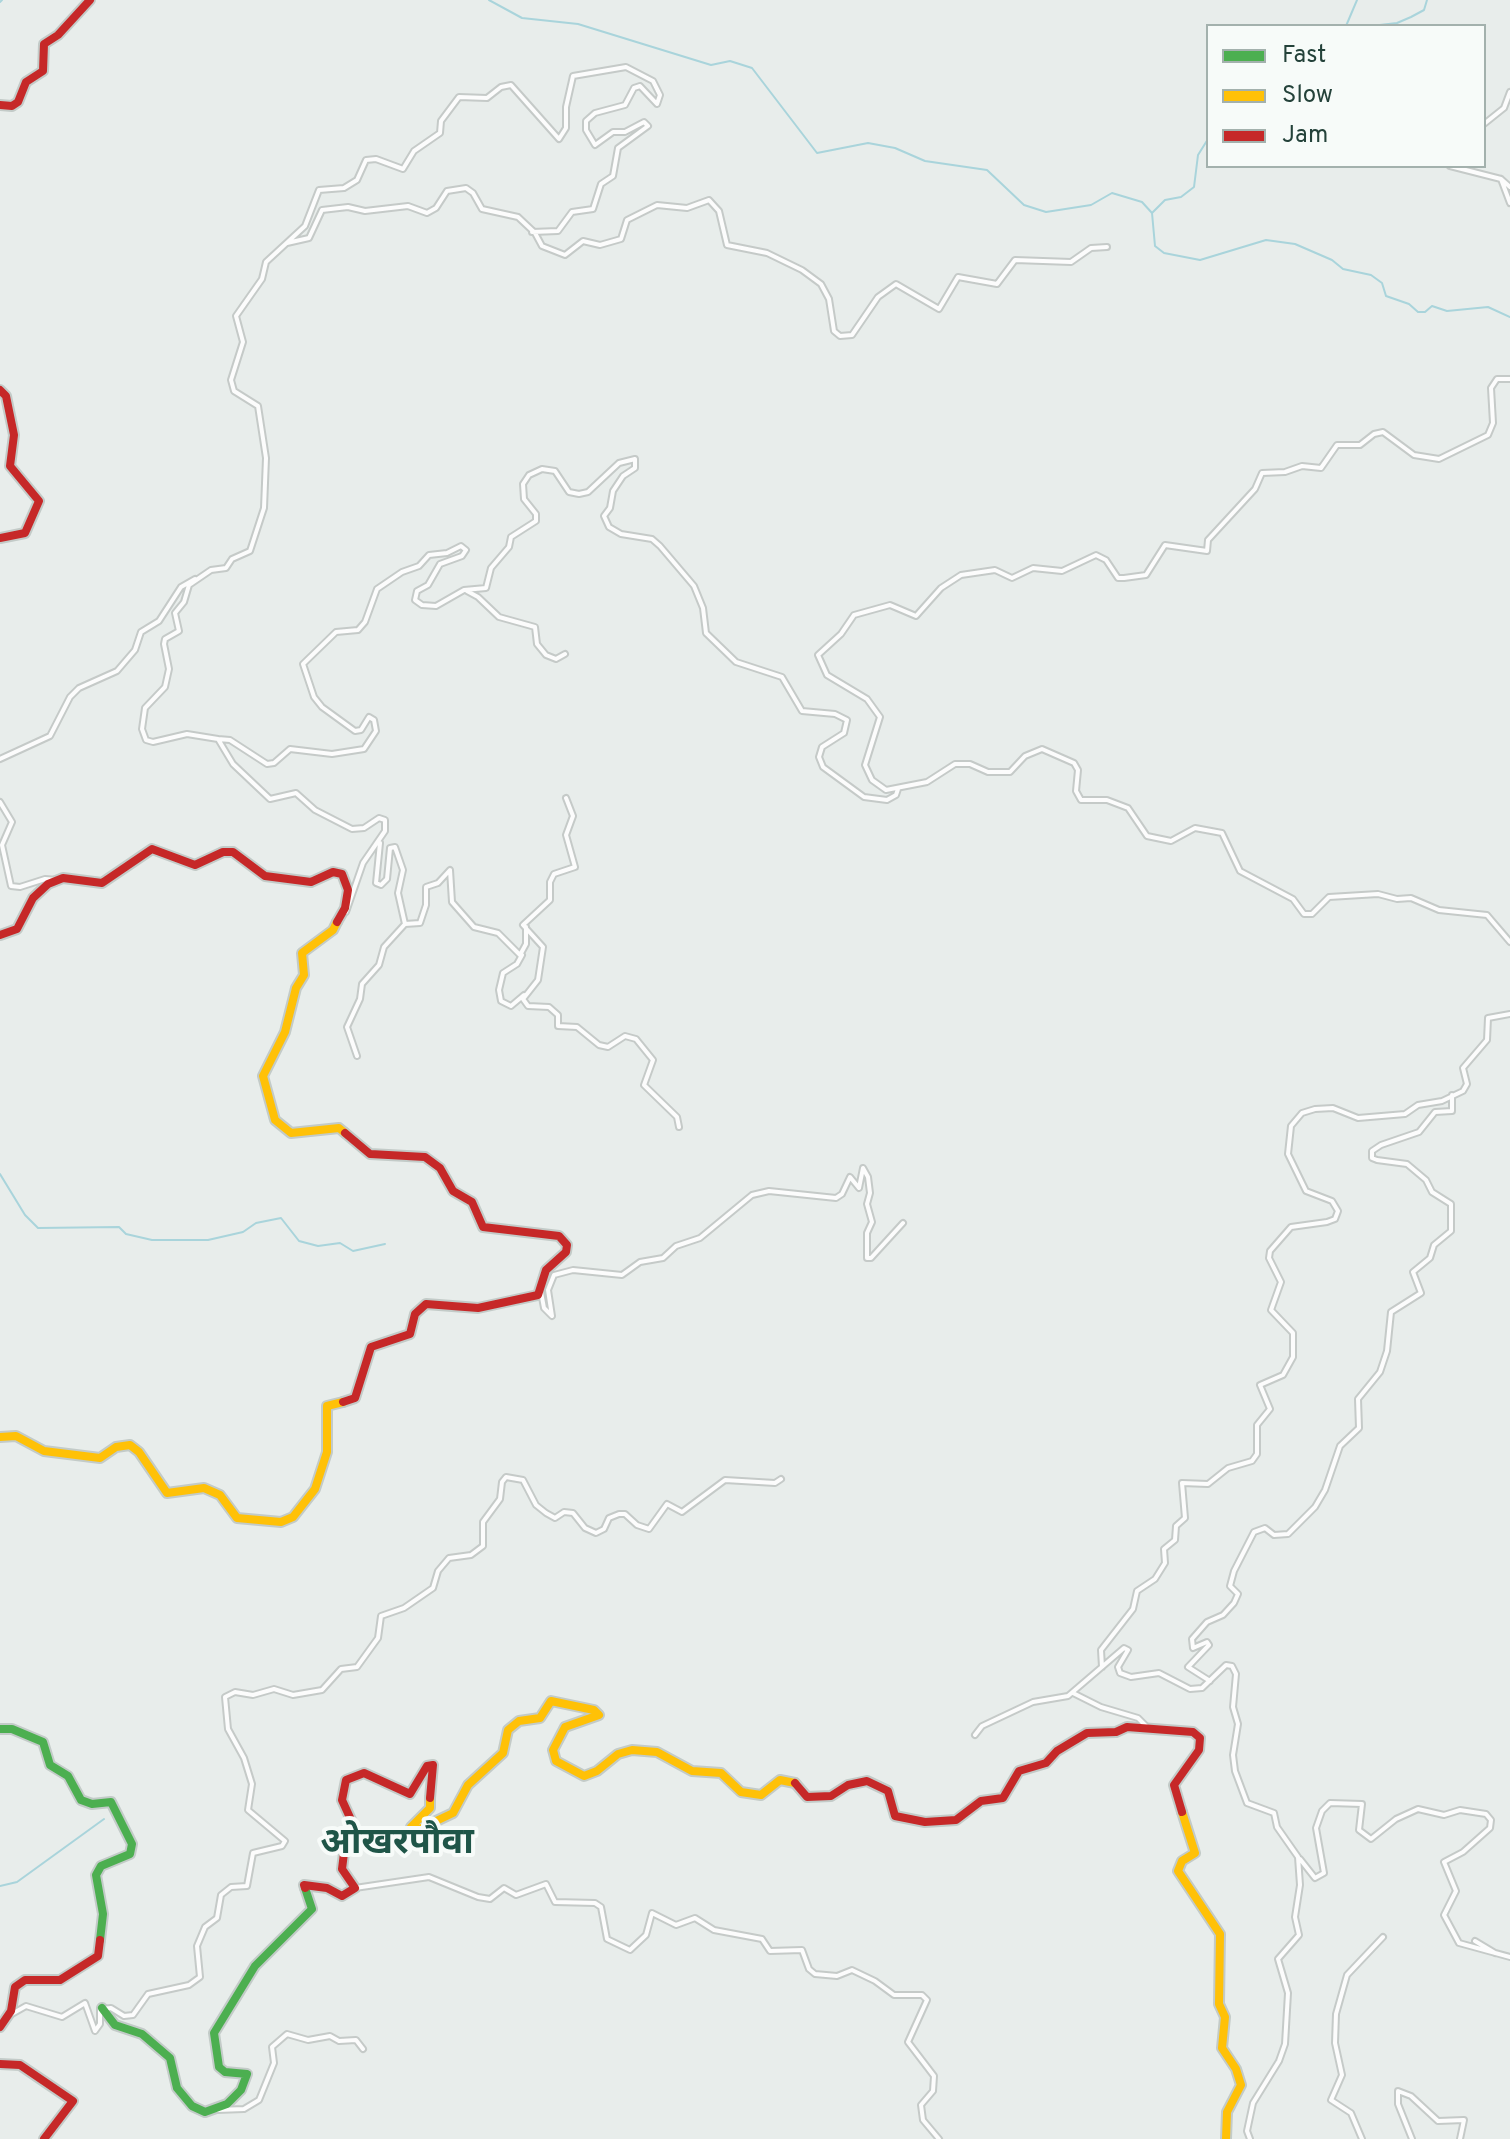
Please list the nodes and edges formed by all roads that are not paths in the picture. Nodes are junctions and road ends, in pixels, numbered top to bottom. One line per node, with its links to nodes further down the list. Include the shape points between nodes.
1 (90, 0): 3 (street, via 44,44 43,71 26,82 18,102)
2 (1510, 92): 4 (street, via 1504,108)
3 (0, 105)
4 (1486, 122)
5 (1458, 168): 6 (street)
6 (1501, 179): 7 (street); 8 (street)
7 (1510, 187)
8 (1510, 203)
9 (532, 232): 10 (street, via 518,217 482,209 470,191 454,189 443,194 430,213 408,206 322,210 309,238); 10 (street, via 558,231 572,212 593,209 601,184 613,176 618,148 648,126 644,122 613,132 597,145 587,135 586,121 625,105 640,86 657,104 660,95 653,81 626,67 573,76 566,128 559,139 511,85 487,98 459,97 441,121 440,133 414,151 403,169 366,160 357,180 316,193 305,226); 11 (street, via 546,249 565,255 583,241 600,245 621,239 627,220 657,205 687,208 709,200 719,211 727,245 767,253 821,284 840,336 852,335 878,297 896,284 939,309 958,277 997,284 1015,260 1071,262 1091,248)
10 (283, 244): 15 (street, via 266,262 262,279 236,316 243,342 231,380 234,391 258,406 266,458 264,508 250,551 226,568)
11 (1107, 247)
12 (1510, 379): 20 (street, via 1497,379 1491,388 1493,430 1475,444 1433,460 1414,455 1379,432 1360,445 1337,445 1321,468 1262,473 1255,489 1208,540 1207,551 1165,545 1146,575 1118,578 1106,560 1091,556 1062,571 1033,568 1012,578 995,570 961,575 916,616 890,605 854,615 818,658 827,675 867,699 880,717 866,771 882,788)
13 (0, 390): 14 (street, via 14,435 10,466 39,501 25,533)
14 (0, 538)
15 (197, 578): 18 (street, via 175,613 178,634 165,640 165,687 145,708 142,729 146,740 157,743 184,735); 19 (street, via 181,587 159,621 144,629 135,650 115,673 70,697 50,736)
16 (464, 590): 17 (street, via 499,617 535,627 537,644 546,655 556,659); 18 (street, via 436,606 415,600 440,564 466,550 461,546 429,555 377,589 360,628 336,632 303,664 322,707 355,731 369,717 374,720 376,731 364,749 332,754 290,749 267,764 230,740); 20 (street, via 486,588 491,568 511,537 536,521 524,499 529,475 555,471 569,492 579,494 619,463 635,459 635,468 613,491 604,516 609,527 652,539 664,550 694,586 706,633 736,662 782,677 802,711 847,720 844,733 822,747 823,767 870,799 887,800)
17 (565, 654)
18 (218, 739): 23 (street, via 233,764 270,799 296,793 352,829 382,818 387,826)
19 (0, 759)
20 (898, 789): 29 (street, via 927,782 955,764 1010,772 1030,753 1048,751 1074,763 1081,800 1107,800 1128,808 1147,836 1176,840 1195,828 1222,833 1240,871 1293,899 1304,914 1312,914 1329,897 1411,898 1439,910 1487,915)
21 (566, 798): 27 (street, via 573,816 566,835 574,870 554,874 550,900 525,920)
22 (0, 802): 24 (street, via 12,822 2,845 11,886)
23 (380, 841): 25 (street, via 363,863 350,907); 26 (street, via 376,883 387,879 390,848 395,847 403,870 398,893)
24 (58, 880): 25 (street, via 102,883 152,849 195,865 228,851 265,876 311,882 333,872 342,874 348,890); 28 (street, via 37,893 17,929)
25 (341, 916): 37 (street, via 333,930 302,953 304,975 263,1076 275,1120 291,1133 339,1128 370,1154 425,1157 440,1168 453,1191 472,1202 483,1227 559,1236 566,1252 546,1270)
26 (405, 924): 30 (street, via 420,923 426,887 450,870 452,902 474,927 498,933); 33 (street, via 384,947 378,967 365,977 348,1021)
27 (526, 927): 30 (street); 31 (street, via 543,947 538,980)
28 (0, 935)
29 (1510, 942)
30 (522, 955): 31 (street, via 503,973 499,990 501,1001 511,1006)
31 (524, 995): 35 (street, via 528,1006 549,1007 558,1015 558,1026 577,1027 599,1045 608,1047 625,1036 641,1043 653,1060 644,1085 674,1114)
32 (1510, 1014): 34 (street, via 1488,1018 1487,1040 1463,1068 1467,1088)
33 (357, 1056)
34 (1452, 1095): 40 (street, via 1405,1114 1358,1118 1333,1108 1315,1109 1302,1113 1291,1126 1288,1154 1306,1191 1325,1196 1338,1211 1327,1222 1291,1227 1270,1251 1281,1282 1271,1310 1293,1333 1293,1357 1283,1375 1260,1385 1270,1409 1257,1425 1252,1461 1228,1468 1208,1484 1182,1483 1185,1518 1176,1526 1175,1540 1164,1549 1165,1563 1155,1579 1137,1591 1133,1609 1101,1650); 41 (street, via 1452,1111 1435,1112 1419,1132 1372,1151 1377,1160 1407,1164 1451,1204 1451,1231 1413,1272 1421,1293 1391,1312 1380,1372 1358,1399 1359,1428 1340,1446 1315,1507 1288,1534 1274,1535 1265,1528 1254,1532 1234,1571 1234,1603 1192,1639 1193,1648 1209,1645 1188,1667)
35 (679, 1127)
36 (903, 1223): 37 (street, via 867,1258 872,1222 863,1168 859,1188 850,1177 836,1198 769,1191 752,1195 700,1238 676,1246 663,1258 640,1262 622,1275 573,1270 554,1275 548,1290 552,1316 544,1308)
37 (541, 1290): 38 (street, via 533,1298 478,1308 426,1304 415,1314 410,1334 371,1347 355,1398 327,1406 327,1452 315,1489 293,1517 281,1522 237,1518 220,1495 204,1488 167,1493 130,1445 100,1458 44,1451 16,1436)
38 (0, 1437)
39 (781, 1479): 52 (street, via 725,1480 682,1512 667,1504 649,1529 619,1514 596,1533 573,1513 555,1518 546,1513 523,1480 506,1477 500,1499 483,1522 483,1546 471,1555 449,1558 433,1588 381,1616 378,1638 357,1667 341,1669 322,1690 227,1695 228,1729 252,1784 248,1810 277,1831 284,1844 253,1853 247,1886 231,1887 221,1895 217,1918 205,1927 197,1946 202,1971 197,1980 148,1994 133,2015)
40 (1102, 1667): 41 (street, via 1124,1648 1128,1650 1118,1667 1125,1676 1159,1673 1195,1690); 42 (street)
41 (1210, 1681): 46 (street, via 1226,1665 1232,1666 1238,1724 1235,1771 1247,1803 1274,1813 1277,1827)
42 (1073, 1693): 44 (street, via 1138,1718); 45 (street, via 1033,1702 982,1726)
43 (0, 1729): 53 (street, via 43,1742 50,1765 68,1776 81,1800 111,1802 132,1844 130,1854 101,1866 96,1875 103,1914 98,1956 60,1980 20,1983)
44 (1149, 1729): 47 (street, via 1087,1733 1046,1763 1019,1771 1003,1798 981,1801 962,1818 937,1823 895,1816 888,1791 867,1781 825,1797 807,1797 794,1782 780,1780 761,1795 751,1794 733,1787 721,1773 692,1771 657,1752 618,1754 584,1776 556,1761 553,1750 565,1727 599,1715 551,1701 540,1718 519,1721 508,1730 503,1753 468,1785 453,1813 416,1833 411,1827 430,1808 433,1765 427,1766 410,1794 364,1773 346,1780 342,1800 357,1833 344,1853 342,1869); 60 (street, via 1193,1732 1200,1738 1197,1756 1174,1785 1195,1853 1178,1871 1220,1934 1222,2048 1241,2085 1227,2112)
45 (975, 1735)
46 (1298, 1857): 50 (street, via 1315,1878 1324,1873 1316,1828 1330,1803 1362,1804 1359,1830 1371,1839 1415,1809 1486,1814 1490,1828 1444,1862 1456,1895 1444,1915 1459,1943); 61 (street, via 1299,1935 1278,1959 1288,1993 1285,2044 1253,2103)
47 (355, 1888): 57 (street, via 342,1896 304,1885 312,1909 255,1966 214,2033 221,2070 247,2074 235,2097); 59 (street, via 429,1877 490,1899 504,1888 516,1895 546,1884 555,1902 601,1907 607,1939 630,1950 646,1935 652,1913 676,1925 695,1918 714,1930 762,1939 770,1951 802,1950 815,1974 837,1976 852,1970 894,1995 922,1995 926,2003 908,2042 934,2076 933,2091 921,2105 923,2120)
48 (1383, 1937): 62 (street, via 1347,1975 1336,2014 1342,2075 1331,2100 1351,2113)
49 (1475, 1941): 50 (street)
50 (1497, 1955): 51 (street)
51 (1510, 1957)
52 (102, 2008): 53 (street, via 95,2031 85,2003 62,2017 26,2006); 57 (street, via 115,2025 142,2034 170,2058 177,2088 192,2106)
53 (8, 2016): 54 (street)
54 (0, 2027)
55 (363, 2049): 57 (street, via 356,2040 308,2040 287,2034 272,2047 270,2079 255,2104)
56 (0, 2064): 58 (street, via 20,2065 73,2101)
57 (215, 2110)
58 (44, 2139)
59 (939, 2139)
60 (1226, 2139)
61 (1250, 2139)
62 (1362, 2139)
63 (1412, 2139): 64 (street, via 1398,2091 1438,2121 1464,2120)
64 (1460, 2139)

